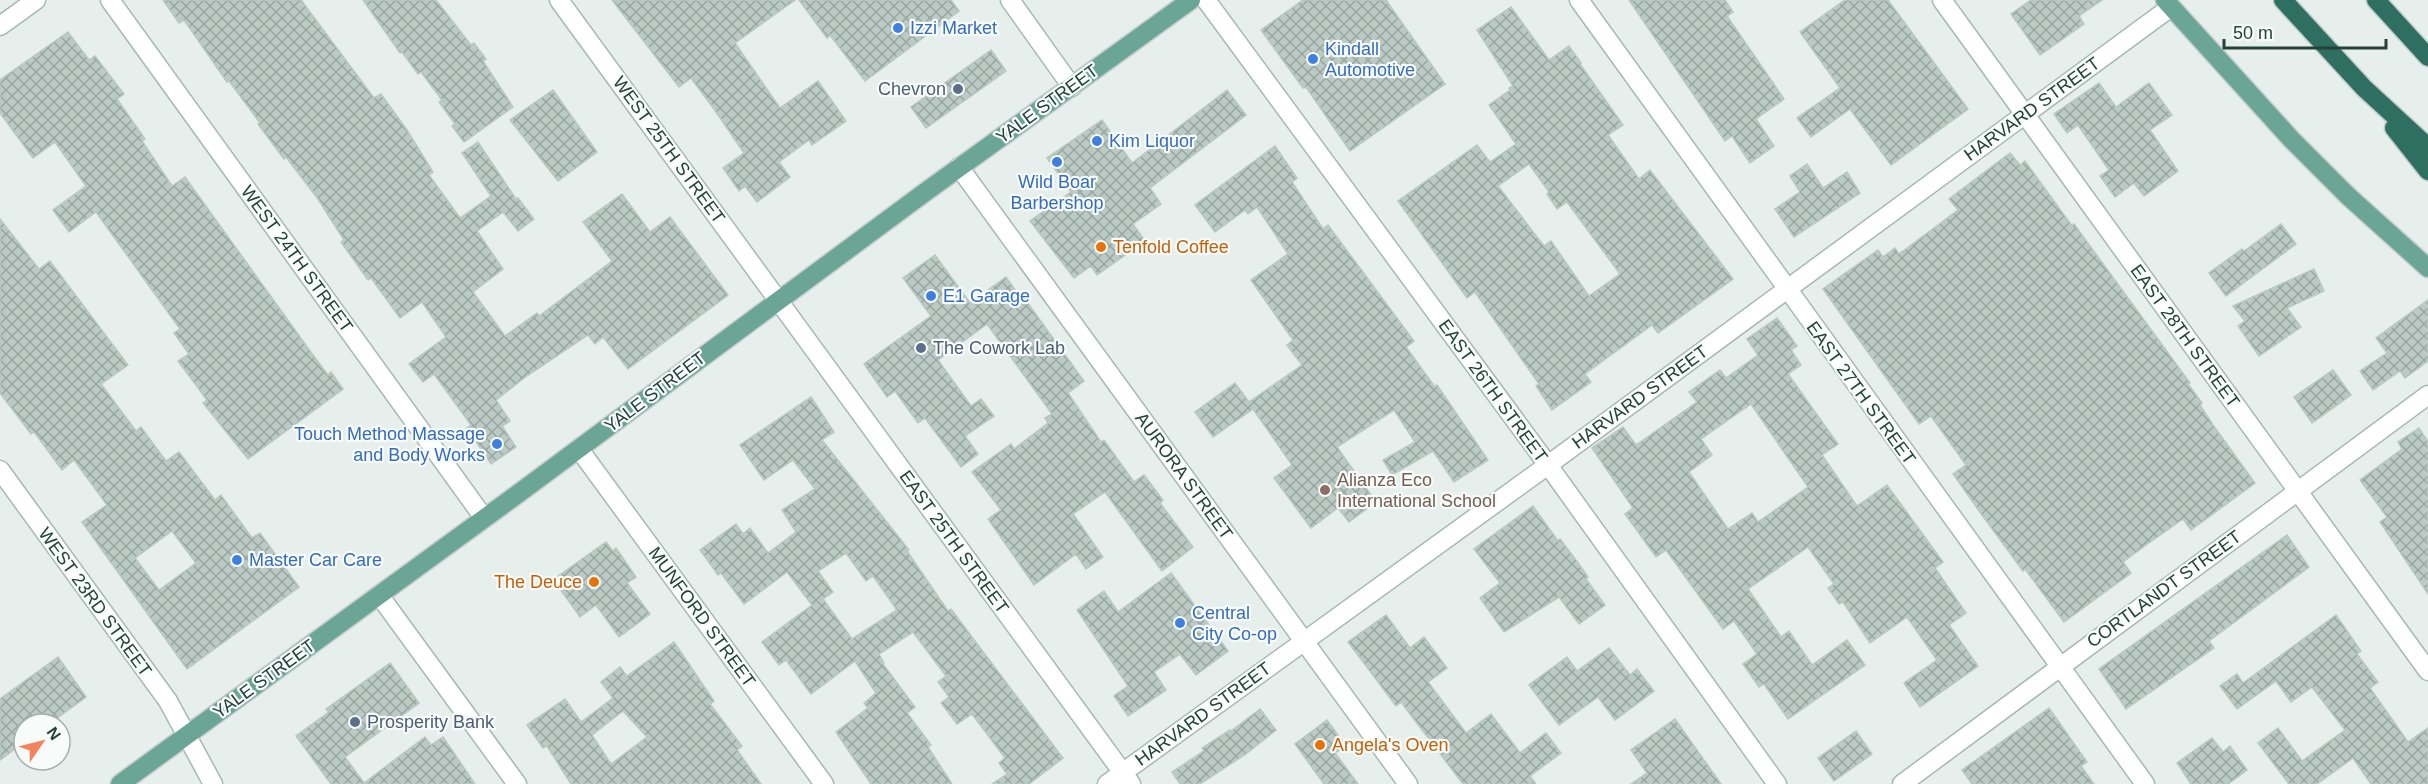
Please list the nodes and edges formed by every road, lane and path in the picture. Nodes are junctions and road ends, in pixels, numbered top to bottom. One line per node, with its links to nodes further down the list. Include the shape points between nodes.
1 (36, 0): 12 (street)
2 (110, 0): 28 (street, WEST 24TH STREET)
3 (560, 0): 22 (street, WEST 25TH STREET)
4 (1010, 0): 14 (street)
5 (1191, 0): 14 (main road, YALE STREET)
6 (1206, 0): 25 (street, EAST 26TH STREET)
7 (1579, 0): 21 (street, EAST 27TH STREET)
8 (1942, 0): 16 (street, EAST 28TH STREET)
9 (2283, 0): 15 (highway)
10 (2376, 0): 13 (highway)
11 (2168, 3): 16 (street, HARVARD STREET); 20 (main road, via 2291,139)
12 (0, 26)
13 (2428, 57)
14 (1072, 87): 18 (main road, YALE STREET)
15 (2364, 88): 17 (highway); 19 (highway)
16 (2025, 115): 21 (street, HARVARD STREET); 27 (street, EAST 28TH STREET)
17 (2428, 147)
18 (960, 167): 22 (main road, YALE STREET); 30 (street, AURORA STREET)
19 (2428, 171)
20 (2428, 268)
21 (1786, 289): 25 (street, HARVARD STREET); 31 (street, EAST 27TH STREET)
22 (778, 300): 24 (main road, YALE STREET); 34 (street, EAST 25TH STREET)
23 (2428, 395): 27 (street, CORTLANDT STREET)
24 (579, 449): 28 (main road, YALE STREET); 38 (street, MUNFORD STREET)
25 (1548, 465): 30 (street, HARVARD STREET); 41 (street, EAST 26TH STREET)
26 (0, 470): 33 (street, WEST 23RD STREET, via 168,701)
27 (2298, 490): 31 (street, CORTLANDT STREET); 32 (street, EAST 28TH STREET)
28 (484, 518): 29 (main road, YALE STREET)
29 (380, 595): 33 (main road, YALE STREET); 37 (street)
30 (1304, 640): 34 (street, HARVARD STREET); 40 (street, AURORA STREET)
31 (2060, 666): 42 (street, CORTLANDT STREET); 43 (street, EAST 27TH STREET)
32 (2428, 671)
33 (186, 736): 35 (main road, YALE STREET); 36 (street, WEST 23RD STREET)
34 (1127, 778): 39 (street, HARVARD STREET)
35 (120, 784)
36 (213, 784)
37 (517, 784)
38 (825, 784)
39 (1107, 784)
40 (1408, 784)
41 (1777, 784)
42 (1902, 784)
43 (2145, 784)

